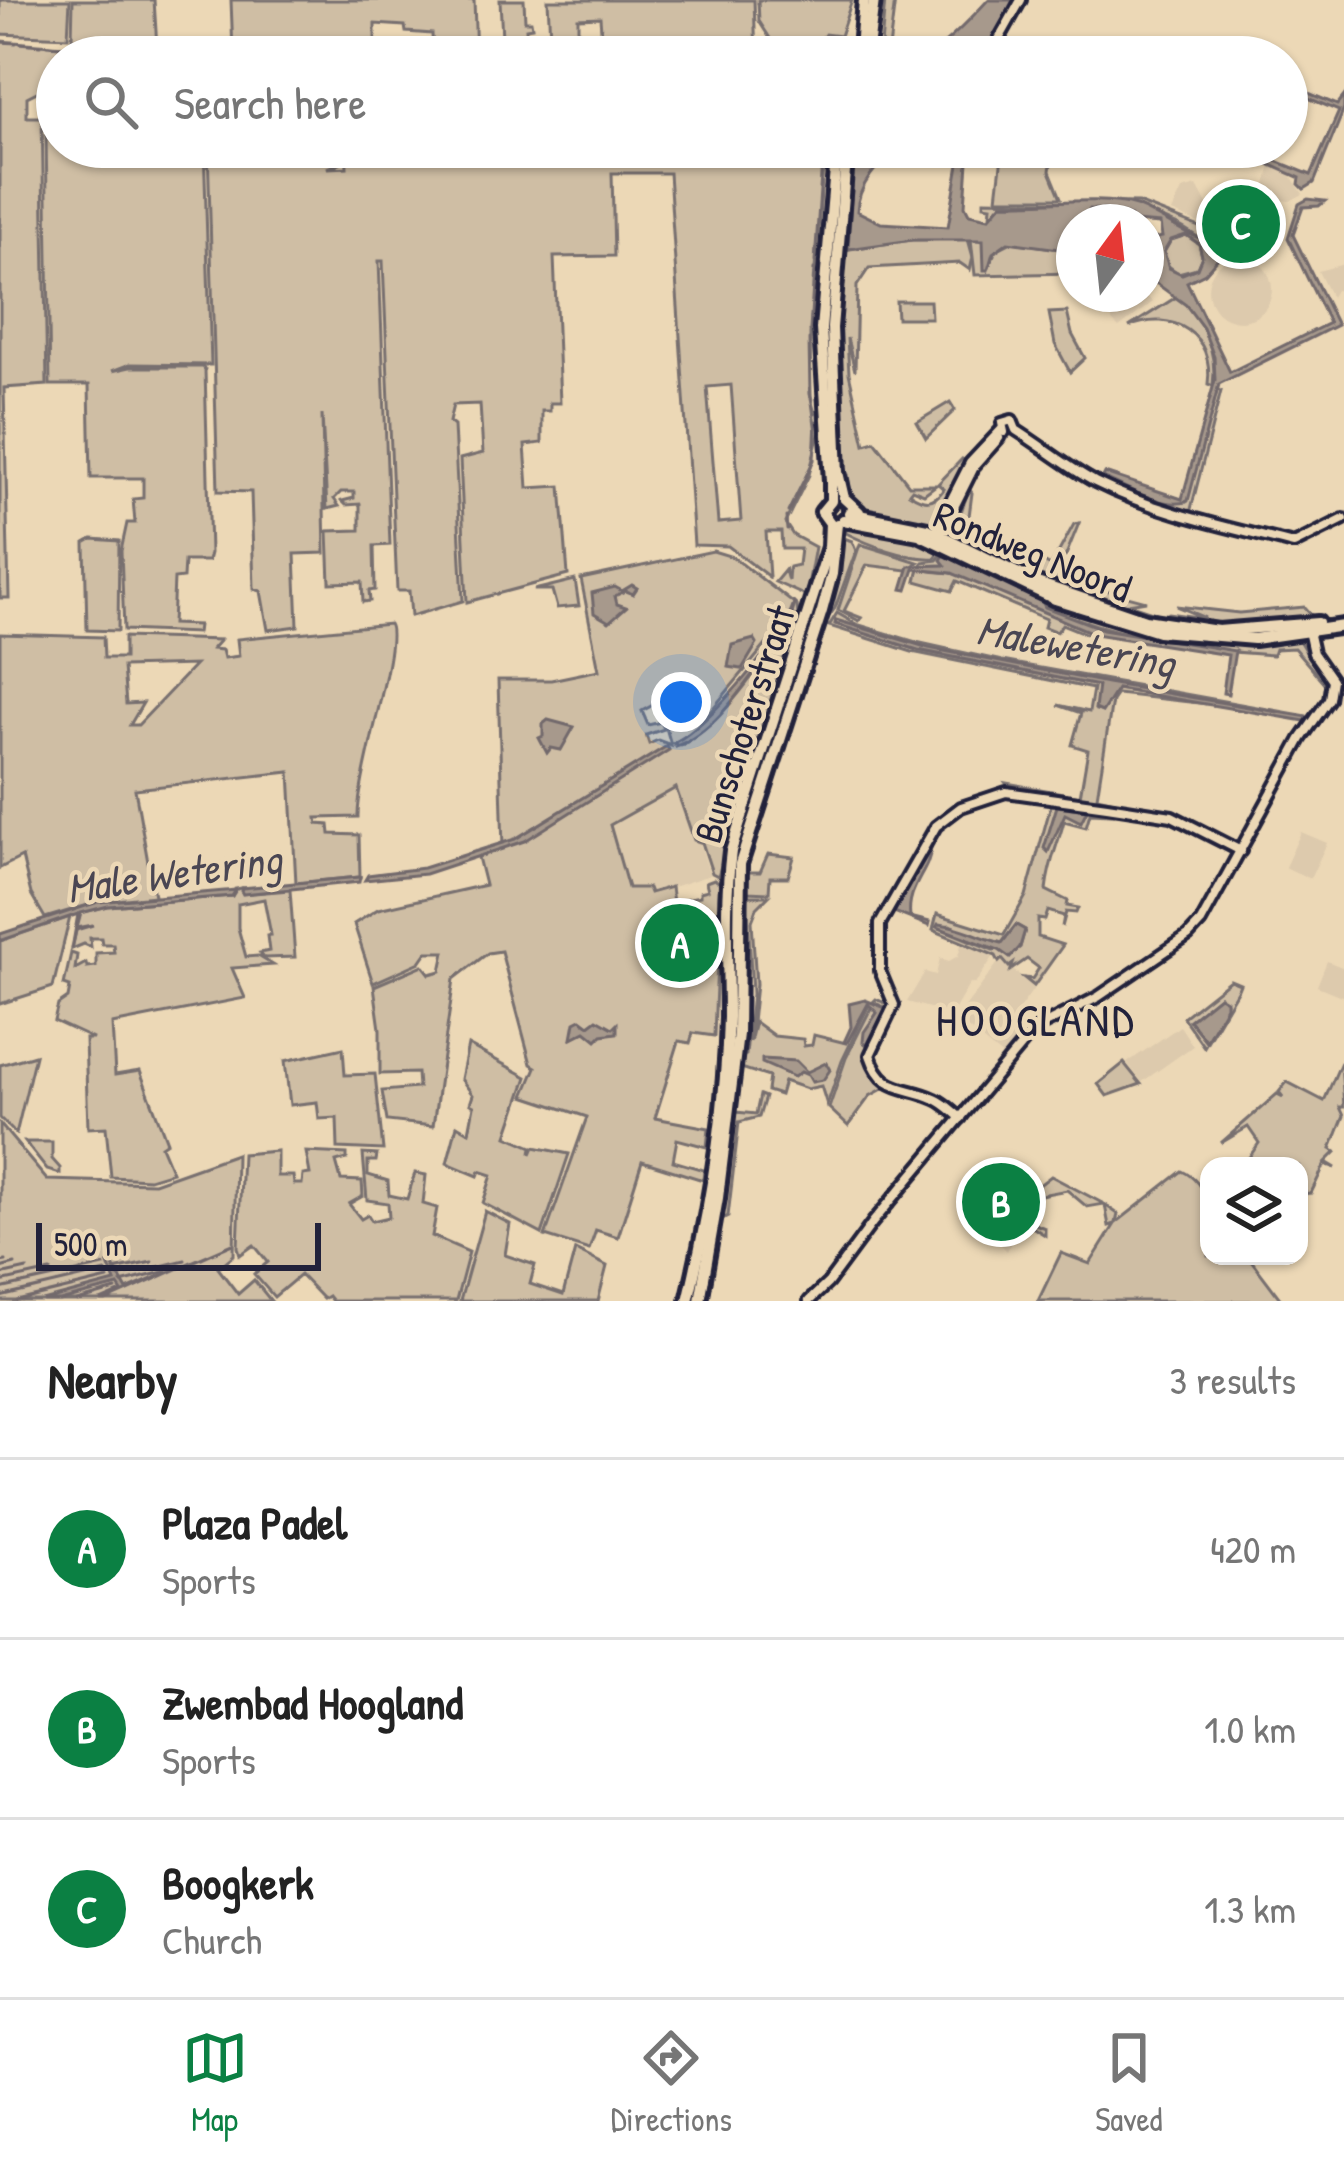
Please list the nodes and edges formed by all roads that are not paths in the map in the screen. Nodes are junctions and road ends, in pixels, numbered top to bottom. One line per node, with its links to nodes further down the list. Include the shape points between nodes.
1 (865, 0): 4 (main road)
2 (874, 0): 5 (main road)
3 (1021, 0): 6 (street)
4 (864, 36)
5 (867, 36)
6 (999, 36)
7 (835, 168): 10 (main road, Bunschoterstraat, via 821,329)
8 (845, 168): 9 (main road, Bunschoterstraat, via 832,328)
9 (838, 472): 10 (main road, Bunschoterstraat); 11 (main road, via 847,502)
10 (837, 514): 11 (main road, Rondweg Noord); 14 (main road, Bunschoterstraat); 15 (main road, Bunschoterstraat)
11 (866, 519): 13 (main road, Rondweg Noord); 14 (main road, via 845,530)
12 (1344, 519): 13 (street, via 1294,544 1191,518 1099,484 1010,419)
13 (937, 535): 17 (main road, Rondweg Noord, via 1034,590 1133,625 1232,639)
14 (836, 553): 15 (main road, Bunschoterstraat)
15 (816, 615): 20 (main road, Bunschoterstraat, via 740,865 738,1034 715,1221)
16 (1344, 623): 17 (main road, Rondweg Noord)
17 (1307, 628): 18 (street, via 1333,691)
18 (1241, 850): 19 (street, via 1195,930 1034,1029); 19 (street, via 1172,816 1019,792 949,813 880,925 880,971 894,1005 870,1055 892,1087 932,1098)
19 (961, 1118): 21 (street)
20 (693, 1301)
21 (809, 1301)

